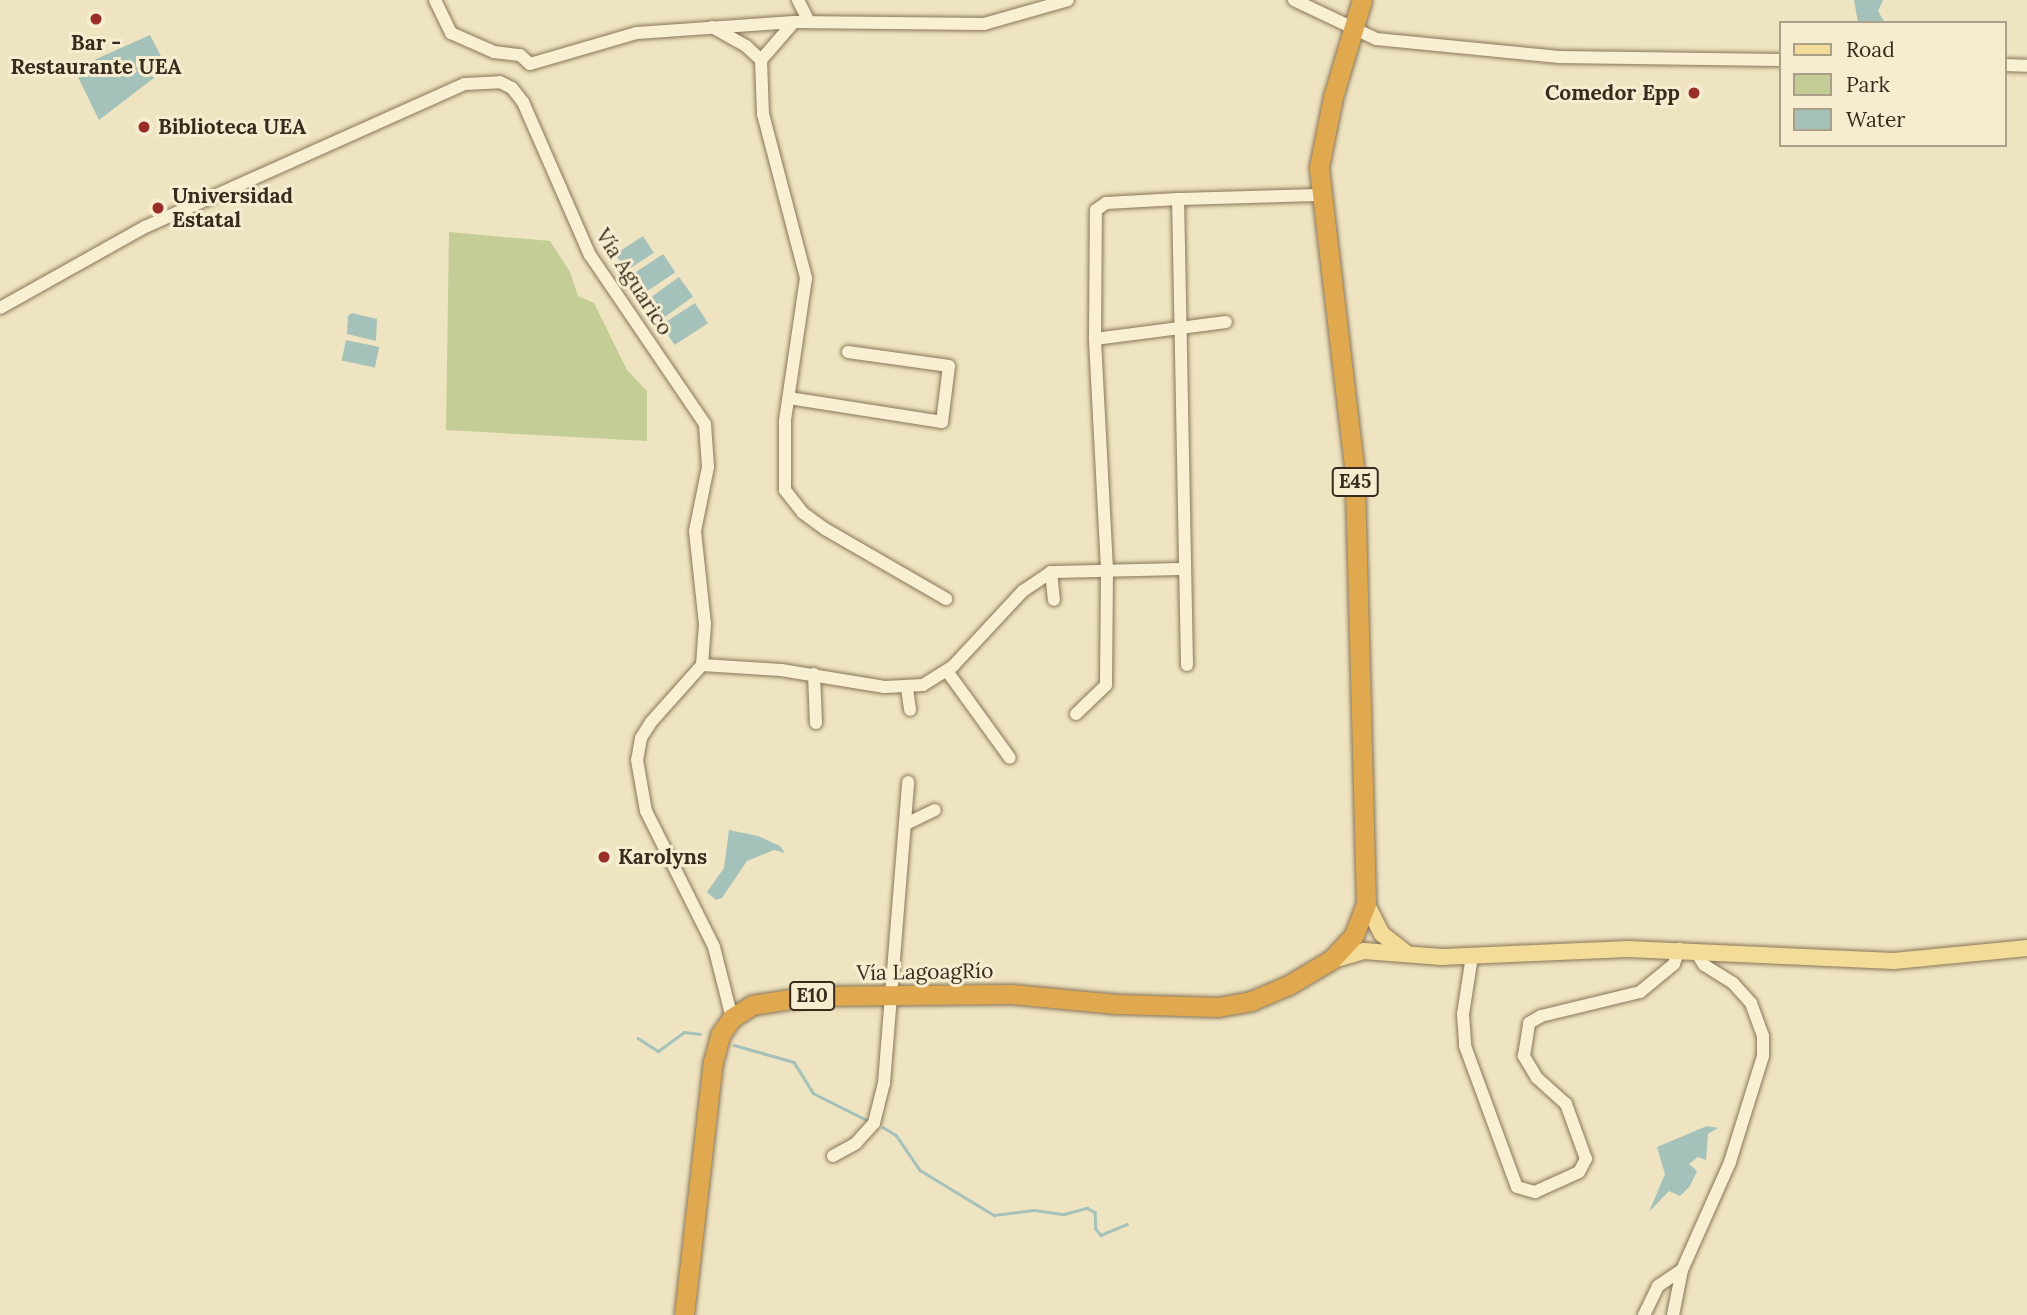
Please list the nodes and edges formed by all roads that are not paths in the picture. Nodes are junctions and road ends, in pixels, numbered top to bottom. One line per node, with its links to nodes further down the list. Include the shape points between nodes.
1 (435, 0): 8 (street, via 452,33 494,52 520,55 530,64 611,37)
2 (798, 0): 7 (street)
3 (1068, 0): 7 (street, via 984,24)
4 (1294, 0): 9 (street)
5 (1362, 0): 9 (highway, E45)
6 (794, 22): 7 (street); 8 (street); 10 (street)
7 (809, 22)
8 (711, 27): 10 (street)
9 (1354, 29): 11 (street, via 1376,39 1488,52); 14 (highway, E45, via 1322,145)
10 (761, 60): 21 (street, via 762,114 806,278)
11 (1778, 60)
12 (2006, 65): 13 (street)
13 (2027, 66)
14 (1320, 195): 15 (street); 39 (highway, E45, via 1355,475)
15 (1178, 199): 18 (street); 19 (street, via 1106,202 1096,209)
16 (0, 308): 27 (street, Vía Aguarico, via 155,222 453,89 482,81 512,88 523,102 590,255 705,424 708,467 695,531 705,624)
17 (1226, 322): 18 (street)
18 (1182, 328): 19 (street); 23 (street)
19 (1095, 339): 22 (street)
20 (848, 352): 21 (street, via 949,366 943,422)
21 (789, 398): 25 (street, via 783,478 792,500 825,529)
22 (1107, 569): 23 (street); 24 (street); 33 (street, via 1106,685)
23 (1184, 569): 28 (street)
24 (1051, 572): 26 (street); 29 (street, via 1023,591)
25 (946, 599)
26 (1054, 600)
27 (702, 665): 30 (street); 46 (street, via 641,738 639,782 646,811 714,947)
28 (1186, 665)
29 (947, 671): 31 (street); 35 (street)
30 (814, 674): 31 (street); 34 (street)
31 (907, 688): 32 (street)
32 (909, 710)
33 (1076, 714)
34 (816, 723)
35 (1010, 758)
36 (908, 782): 38 (street)
37 (935, 810): 38 (street)
38 (906, 824): 45 (street)
39 (1366, 903): 42 (main road, via 1382,934); 44 (highway, E45, via 1354,935)
40 (2027, 948): 41 (main road, via 1841,962)
41 (1687, 950): 43 (main road, via 1567,949); 43 (street, via 1640,992 1541,1016 1529,1023 1524,1056 1537,1078 1566,1104 1586,1159 1579,1172 1535,1192 1517,1187 1465,1046 1463,1014); 48 (street, via 1733,983 1751,1003 1763,1036 1763,1056 1730,1161)
42 (1406, 953): 43 (main road); 44 (main road, via 1364,951)
43 (1472, 956)
44 (1331, 960): 45 (highway, Vía LagoagRío / E10, via 1266,996 1218,1007 1117,1004 1011,993)
45 (889, 994): 46 (highway, Vía LagoagRío / E10, via 771,1001); 47 (street, via 888,1058 874,1123 856,1143)
46 (732, 1018): 49 (highway, via 720,1035 713,1062)
47 (833, 1156)
48 (1682, 1270): 50 (street, via 1658,1286); 51 (street)
49 (684, 1315)
50 (1644, 1315)
51 (1673, 1315)

